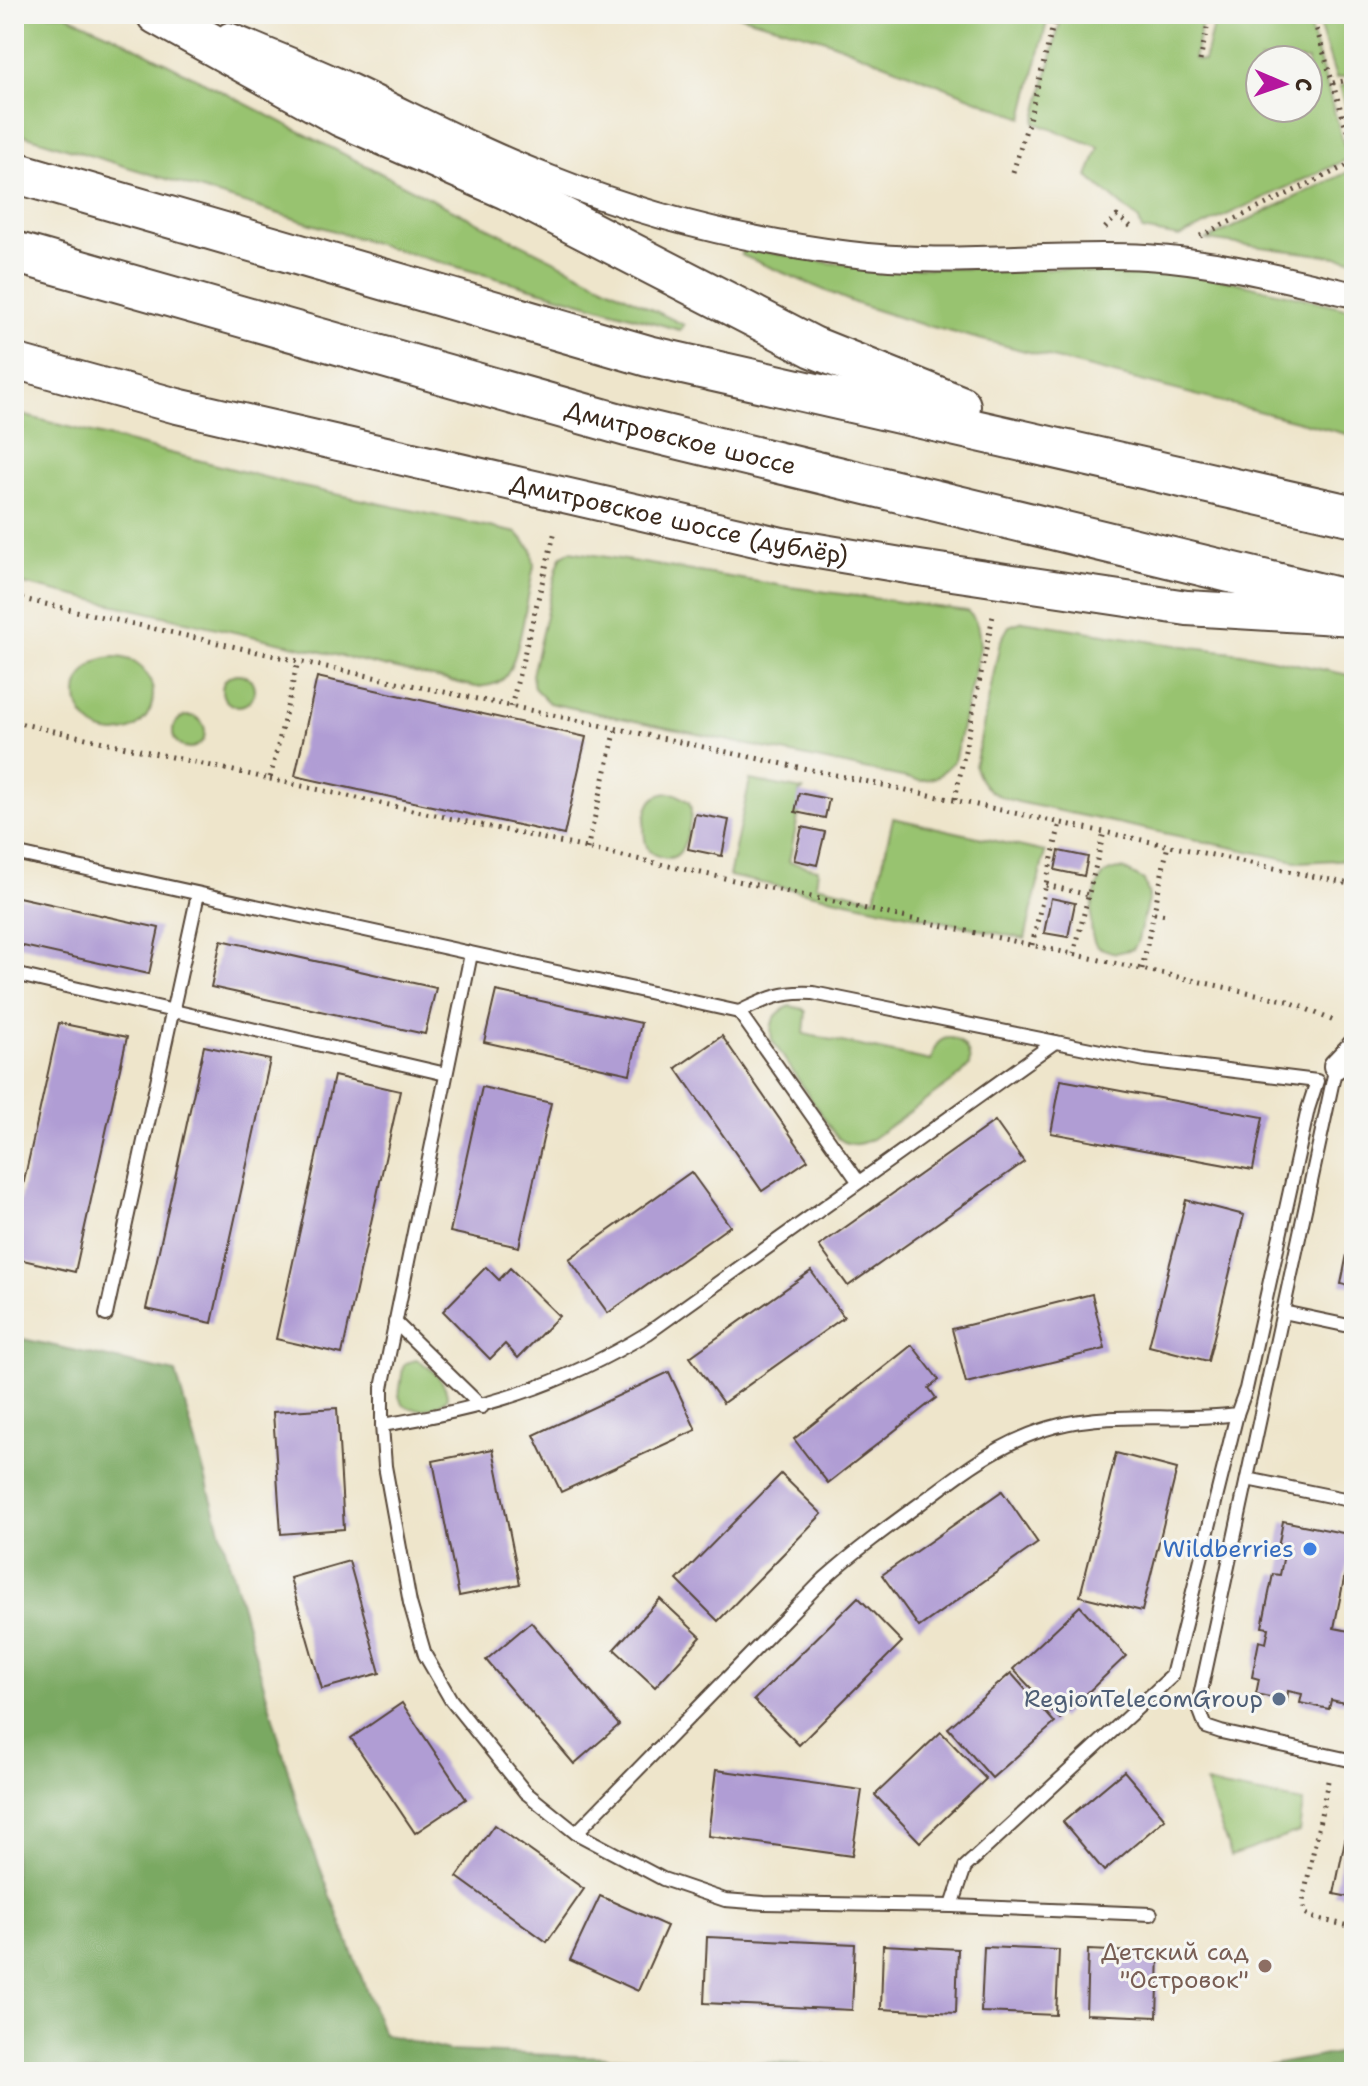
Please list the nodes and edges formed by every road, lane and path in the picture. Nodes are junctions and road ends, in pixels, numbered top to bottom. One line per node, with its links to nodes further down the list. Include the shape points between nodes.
1 (157, 14): 19 (highway, via 341,116 507,189 813,347)
2 (179, 14): 15 (street, via 538,174 680,221 850,255 983,260 1145,257)
3 (1056, 14): 12 (path)
4 (1210, 14): 6 (path)
5 (1312, 14): 8 (path)
6 (1200, 61)
7 (1354, 79): 8 (path)
8 (1333, 83): 9 (path)
9 (1354, 154)
10 (1354, 162): 13 (path)
11 (14, 172): 19 (highway, via 648,356)
12 (1013, 172)
13 (1187, 242)
14 (14, 252): 23 (highway, Дмитровское шоссе, via 627,426)
15 (1311, 285): 16 (street); 17 (street)
16 (1354, 286)
17 (1354, 295)
18 (14, 361): 25 (main road, Дмитровское шоссе (дублёр), via 177,406 782,545 1187,608)
19 (1110, 461): 20 (highway)
20 (1354, 516)
21 (555, 531): 27 (path)
22 (14, 597): 26 (path)
23 (1354, 602)
24 (994, 611): 31 (path)
25 (1354, 618)
26 (298, 661): 27 (path); 30 (path)
27 (511, 707): 29 (path)
28 (14, 722): 30 (path)
29 (616, 729): 31 (path); 35 (path)
30 (270, 779): 35 (path)
31 (955, 799): 32 (path)
32 (1060, 823): 33 (path); 37 (path)
33 (1104, 832): 34 (path); 40 (path)
34 (1168, 845): 38 (path); 41 (path)
35 (587, 849): 43 (path)
36 (14, 853): 39 (lane)
37 (1046, 885): 40 (path); 43 (path)
38 (1354, 885)
39 (198, 894): 44 (lane); 48 (lane)
40 (1089, 895): 45 (path)
41 (1154, 913): 42 (path); 46 (path)
42 (1167, 915)
43 (1032, 945): 45 (path)
44 (471, 954): 49 (lane); 54 (lane)
45 (1074, 954): 46 (path)
46 (1142, 969): 50 (path, via 1288,1001)
47 (14, 974): 48 (lane)
48 (173, 1009): 54 (lane); 57 (lane)
49 (739, 1012): 51 (lane, via 790,992 813,993); 55 (lane)
50 (1334, 1021)
51 (1055, 1042): 53 (lane, via 1145,1060); 55 (lane)
52 (1354, 1047): 53 (street)
53 (1327, 1073): 56 (lane); 61 (lane, via 1308,1109)
54 (446, 1074): 58 (lane)
55 (858, 1181): 60 (lane, via 648,1333 569,1375)
56 (1283, 1312): 59 (lane); 63 (lane)
57 (106, 1315)
58 (395, 1322): 60 (lane); 62 (lane, via 382,1388)
59 (1354, 1327)
60 (482, 1407): 62 (lane)
61 (1237, 1414): 67 (lane, via 1089,1420 1015,1440 982,1457 824,1579); 68 (lane, via 1172,1676 965,1867)
62 (382, 1425): 67 (lane, via 410,1603 425,1655 451,1700 525,1792)
63 (1247, 1479): 64 (lane); 65 (lane, via 1200,1696 1206,1727)
64 (1354, 1501)
65 (1354, 1761)
66 (1328, 1781): 70 (path, via 1303,1901 1305,1913)
67 (576, 1833): 68 (lane, via 663,1879 725,1900)
68 (952, 1906): 69 (lane)
69 (1151, 1914)
70 (1354, 1927)

